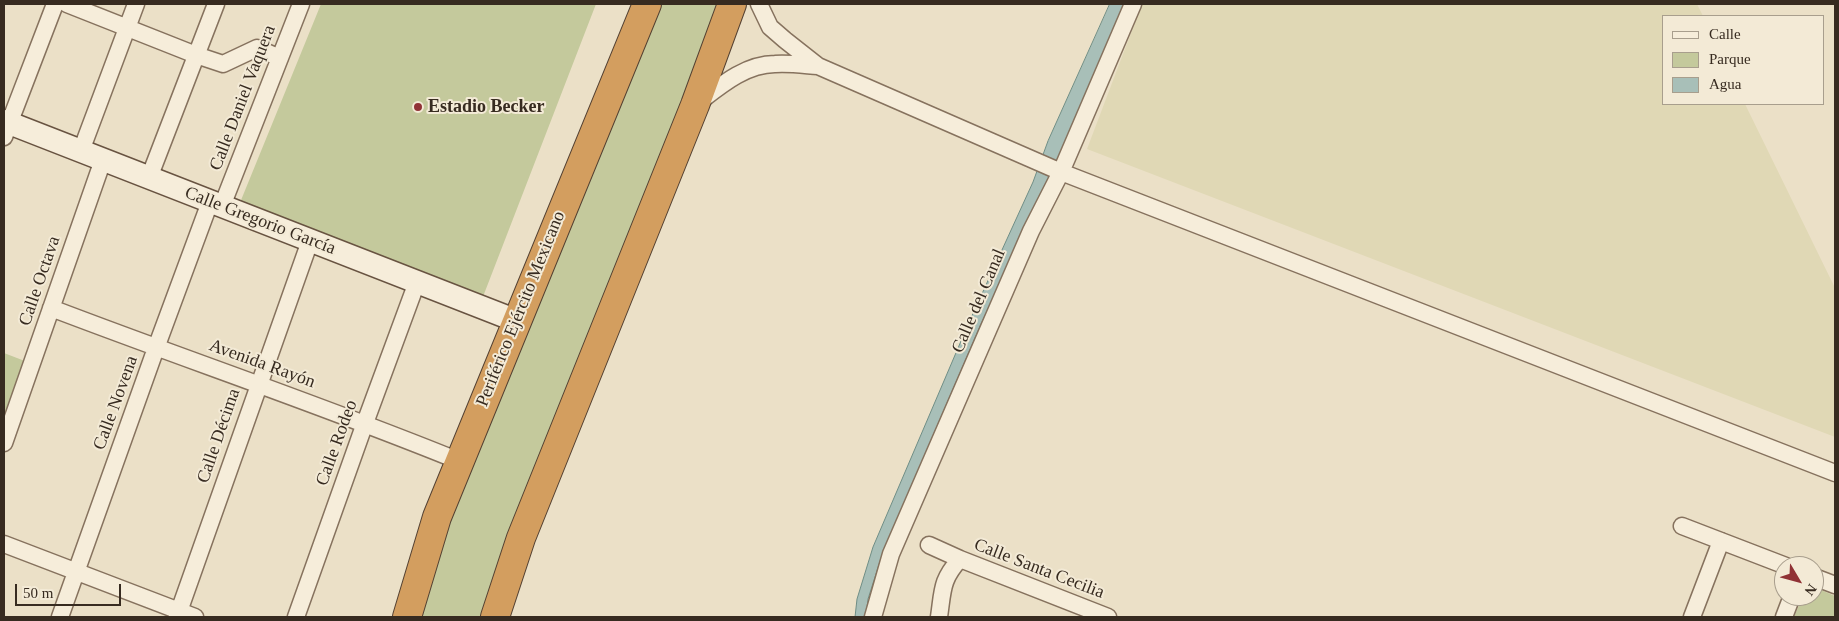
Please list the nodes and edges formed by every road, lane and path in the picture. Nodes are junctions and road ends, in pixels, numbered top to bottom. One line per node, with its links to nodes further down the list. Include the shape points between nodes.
1 (55, 4): 15 (street)
2 (67, 4): 10 (street)
3 (136, 4): 10 (street)
4 (216, 4): 11 (street)
5 (301, 4): 12 (street, Calle Daniel Vaquera)
6 (732, 4): 14 (highway)
7 (759, 4): 13 (street, via 770,27)
8 (1133, 4): 18 (street, Calle del Canal)
9 (641, 6): 24 (highway, Periférico Ejército Mexicano)
10 (127, 28): 11 (street); 16 (street)
11 (196, 55): 12 (street, via 222,64 257,48); 19 (street)
12 (280, 58): 20 (street, Calle Daniel Vaquera)
13 (818, 66): 14 (street, via 774,64 753,68 731,78); 18 (street)
14 (695, 105): 42 (highway, via 524,529)
15 (6, 127): 16 (street, Calle Gregorio García)
16 (81, 151): 17 (street, Calle Gregorio García)
17 (103, 160): 19 (street, Calle Gregorio García); 23 (street, Calle Octava)
18 (1061, 172): 30 (street); 43 (street, Calle del Canal, via 1031,231 890,554)
19 (149, 178): 20 (street, Calle Gregorio García)
20 (216, 204): 21 (street, Calle Gregorio García); 25 (street, Calle Novena)
21 (310, 241): 22 (street, Calle Gregorio García); 26 (street, Calle Décima)
22 (417, 282): 24 (street, Calle Gregorio García); 27 (street, Calle Rodeo)
23 (52, 308): 25 (street, Avenida Rayón); 28 (street, Calle Octava)
24 (516, 321): 29 (highway, Periférico Ejército Mexicano)
25 (156, 348): 26 (street, Avenida Rayón); 37 (street, Calle Novena)
26 (259, 384): 27 (street, Avenida Rayón); 38 (street, Calle Décima)
27 (365, 422): 29 (street, Avenida Rayón); 40 (street, Calle Rodeo)
28 (4, 443)
29 (459, 461): 41 (highway, Periférico Ejército Mexicano, via 437,517)
30 (1835, 472)
31 (1682, 526): 32 (street)
32 (1721, 541): 36 (street); 46 (street)
33 (4, 544): 37 (street)
34 (929, 545): 35 (street)
35 (960, 559): 44 (street, Calle Santa Cecilia, via 944,580); 45 (street, Calle Santa Cecilia)
36 (1774, 561)
37 (76, 573): 38 (street); 39 (street, Calle Novena)
38 (184, 615)
39 (60, 617)
40 (296, 617)
41 (406, 617)
42 (495, 617)
43 (873, 617)
44 (940, 617)
45 (1108, 617)
46 (1692, 617)

